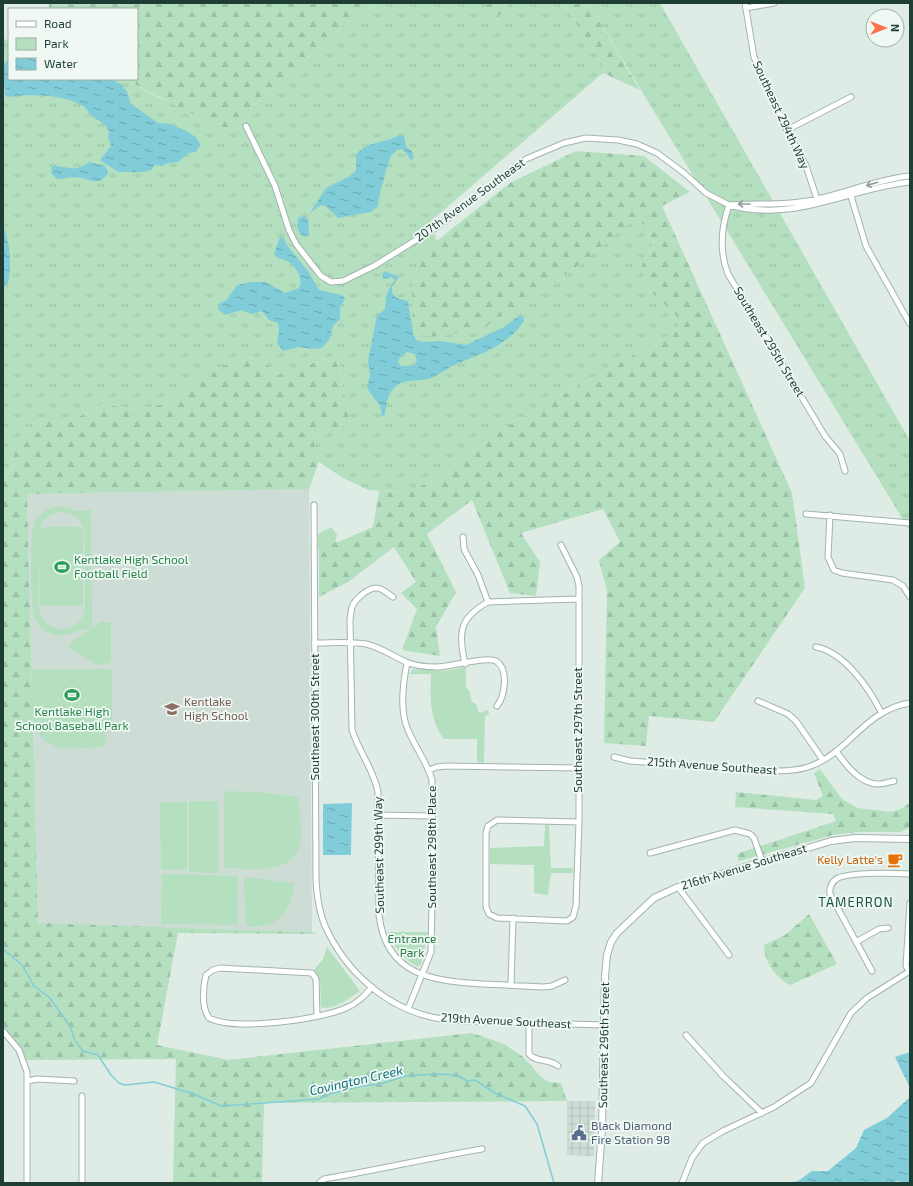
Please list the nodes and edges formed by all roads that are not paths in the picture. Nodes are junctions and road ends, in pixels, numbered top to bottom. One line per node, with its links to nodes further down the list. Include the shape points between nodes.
1 (774, 3): 2 (street)
2 (745, 6): 5 (street, Southeast 294th Way, via 754,57)
3 (851, 97): 5 (street)
4 (246, 126): 10 (street, 207th Avenue Southeast, via 275,186 296,244 321,276 331,282 343,281 374,266 437,227 526,159 564,143 586,138 637,144 657,153 706,193)
5 (787, 130): 9 (street, Southeast 294th Way, via 806,166)
6 (910, 176): 8 (street, 207th Avenue Southeast, one-way to 8, via 880,181)
7 (910, 182): 8 (street, 207th Avenue Southeast)
8 (850, 193): 9 (street, 207th Avenue Southeast); 11 (street, via 866,246)
9 (818, 201): 10 (street, 207th Avenue Southeast, via 803,207 770,211 747,210)
10 (729, 205): 12 (street, Southeast 295th Street, via 724,217 722,239 728,274 825,436 840,454)
11 (910, 324)
12 (846, 471)
13 (314, 505): 24 (street, Southeast 300th Street)
14 (806, 514): 15 (street)
15 (830, 515): 16 (street); 19 (street, via 828,558 834,570 842,574 898,582)
16 (910, 523)
17 (463, 538): 22 (street, via 464,549 478,575)
18 (561, 545): 21 (street, Southeast 297th Street, via 577,577)
19 (910, 596)
20 (393, 597): 23 (street, Southeast 299th Way, via 376,587 357,599 352,606 350,620)
21 (578, 599): 22 (street); 35 (street, Southeast 297th Street)
22 (488, 602): 27 (street, via 475,609 466,618 463,626 462,649)
23 (351, 642): 24 (street); 26 (street, via 367,644); 38 (street, Southeast 299th Way, via 352,730 356,745 376,782)
24 (314, 643): 48 (street, Southeast 300th Street, via 316,880 318,902)
25 (816, 647): 31 (street, via 827,649 841,660 872,694)
26 (408, 663): 27 (street, via 436,667); 36 (street, Southeast 298th Place, via 404,684 405,722)
27 (465, 664): 30 (street, via 489,659 499,664 504,674 503,694)
28 (758, 701): 34 (street, via 788,714 796,721)
29 (910, 703): 31 (street, 215th Avenue Southeast)
30 (497, 706)
31 (881, 712): 32 (street, 215th Avenue Southeast)
32 (836, 751): 34 (street, 215th Avenue Southeast); 37 (street, via 844,763 866,781 878,784)
33 (614, 757): 34 (street, 215th Avenue Southeast, via 768,771 810,767)
34 (823, 760)
35 (579, 768): 36 (street, via 446,766); 40 (street, Southeast 297th Street)
36 (429, 770): 39 (street, Southeast 298th Place, via 433,791)
37 (894, 781)
38 (379, 815): 39 (street); 55 (street, Southeast 299th Way, via 380,927 395,956)
39 (432, 816): 55 (street, Southeast 298th Place, via 432,944)
40 (578, 822): 47 (street, Southeast 297th Street, via 577,901 573,917 562,921); 47 (street, via 497,820 491,823 486,833 486,907 489,914 497,918)
41 (910, 839): 43 (street, 216th Avenue Southeast, via 842,839)
42 (650, 853): 43 (street, via 735,830 750,834 754,838)
43 (762, 861): 45 (street, 216th Avenue Southeast)
44 (910, 874): 51 (street, via 878,873 838,878 833,882 830,894)
45 (678, 886): 50 (street, 216th Avenue Southeast, via 654,898); 52 (street)
46 (910, 903): 54 (street, via 906,966)
47 (513, 918): 57 (street)
48 (326, 928): 58 (street, 219th Avenue Southeast, via 349,964)
49 (888, 928): 51 (street, via 879,929)
50 (616, 933): 62 (street, Southeast 296th Street, via 607,955)
51 (856, 942): 53 (street)
52 (729, 956)
53 (872, 971)
54 (909, 971): 69 (street, via 867,998 851,1013 811,1083)
55 (422, 976): 57 (street, via 451,982); 59 (street, Southeast 298th Place)
56 (565, 980): 57 (street, via 552,986)
57 (511, 985)
58 (372, 987): 59 (street, 219th Avenue Southeast); 60 (street, via 348,1008)
59 (408, 1009): 61 (street, 219th Avenue Southeast, via 449,1020)
60 (317, 1016): 60 (street, via 280,1023 214,1020 210,1018 204,1006 206,975 216,968 308,971 315,975 316,979)
61 (529, 1023): 62 (street, 219th Avenue Southeast); 65 (street, via 529,1054 535,1059 550,1061)
62 (604, 1025): 74 (street, Southeast 296th Street)
63 (3, 1031): 66 (street, via 12,1040 24,1060)
64 (686, 1035): 69 (street, via 723,1076)
65 (558, 1066)
66 (28, 1081): 67 (street); 72 (street)
67 (74, 1081)
68 (82, 1096): 73 (street)
69 (762, 1113): 75 (street, via 703,1143 692,1158)
70 (482, 1149): 71 (street)
71 (321, 1181)
72 (27, 1183)
73 (82, 1183)
74 (598, 1183)
75 (682, 1183)

